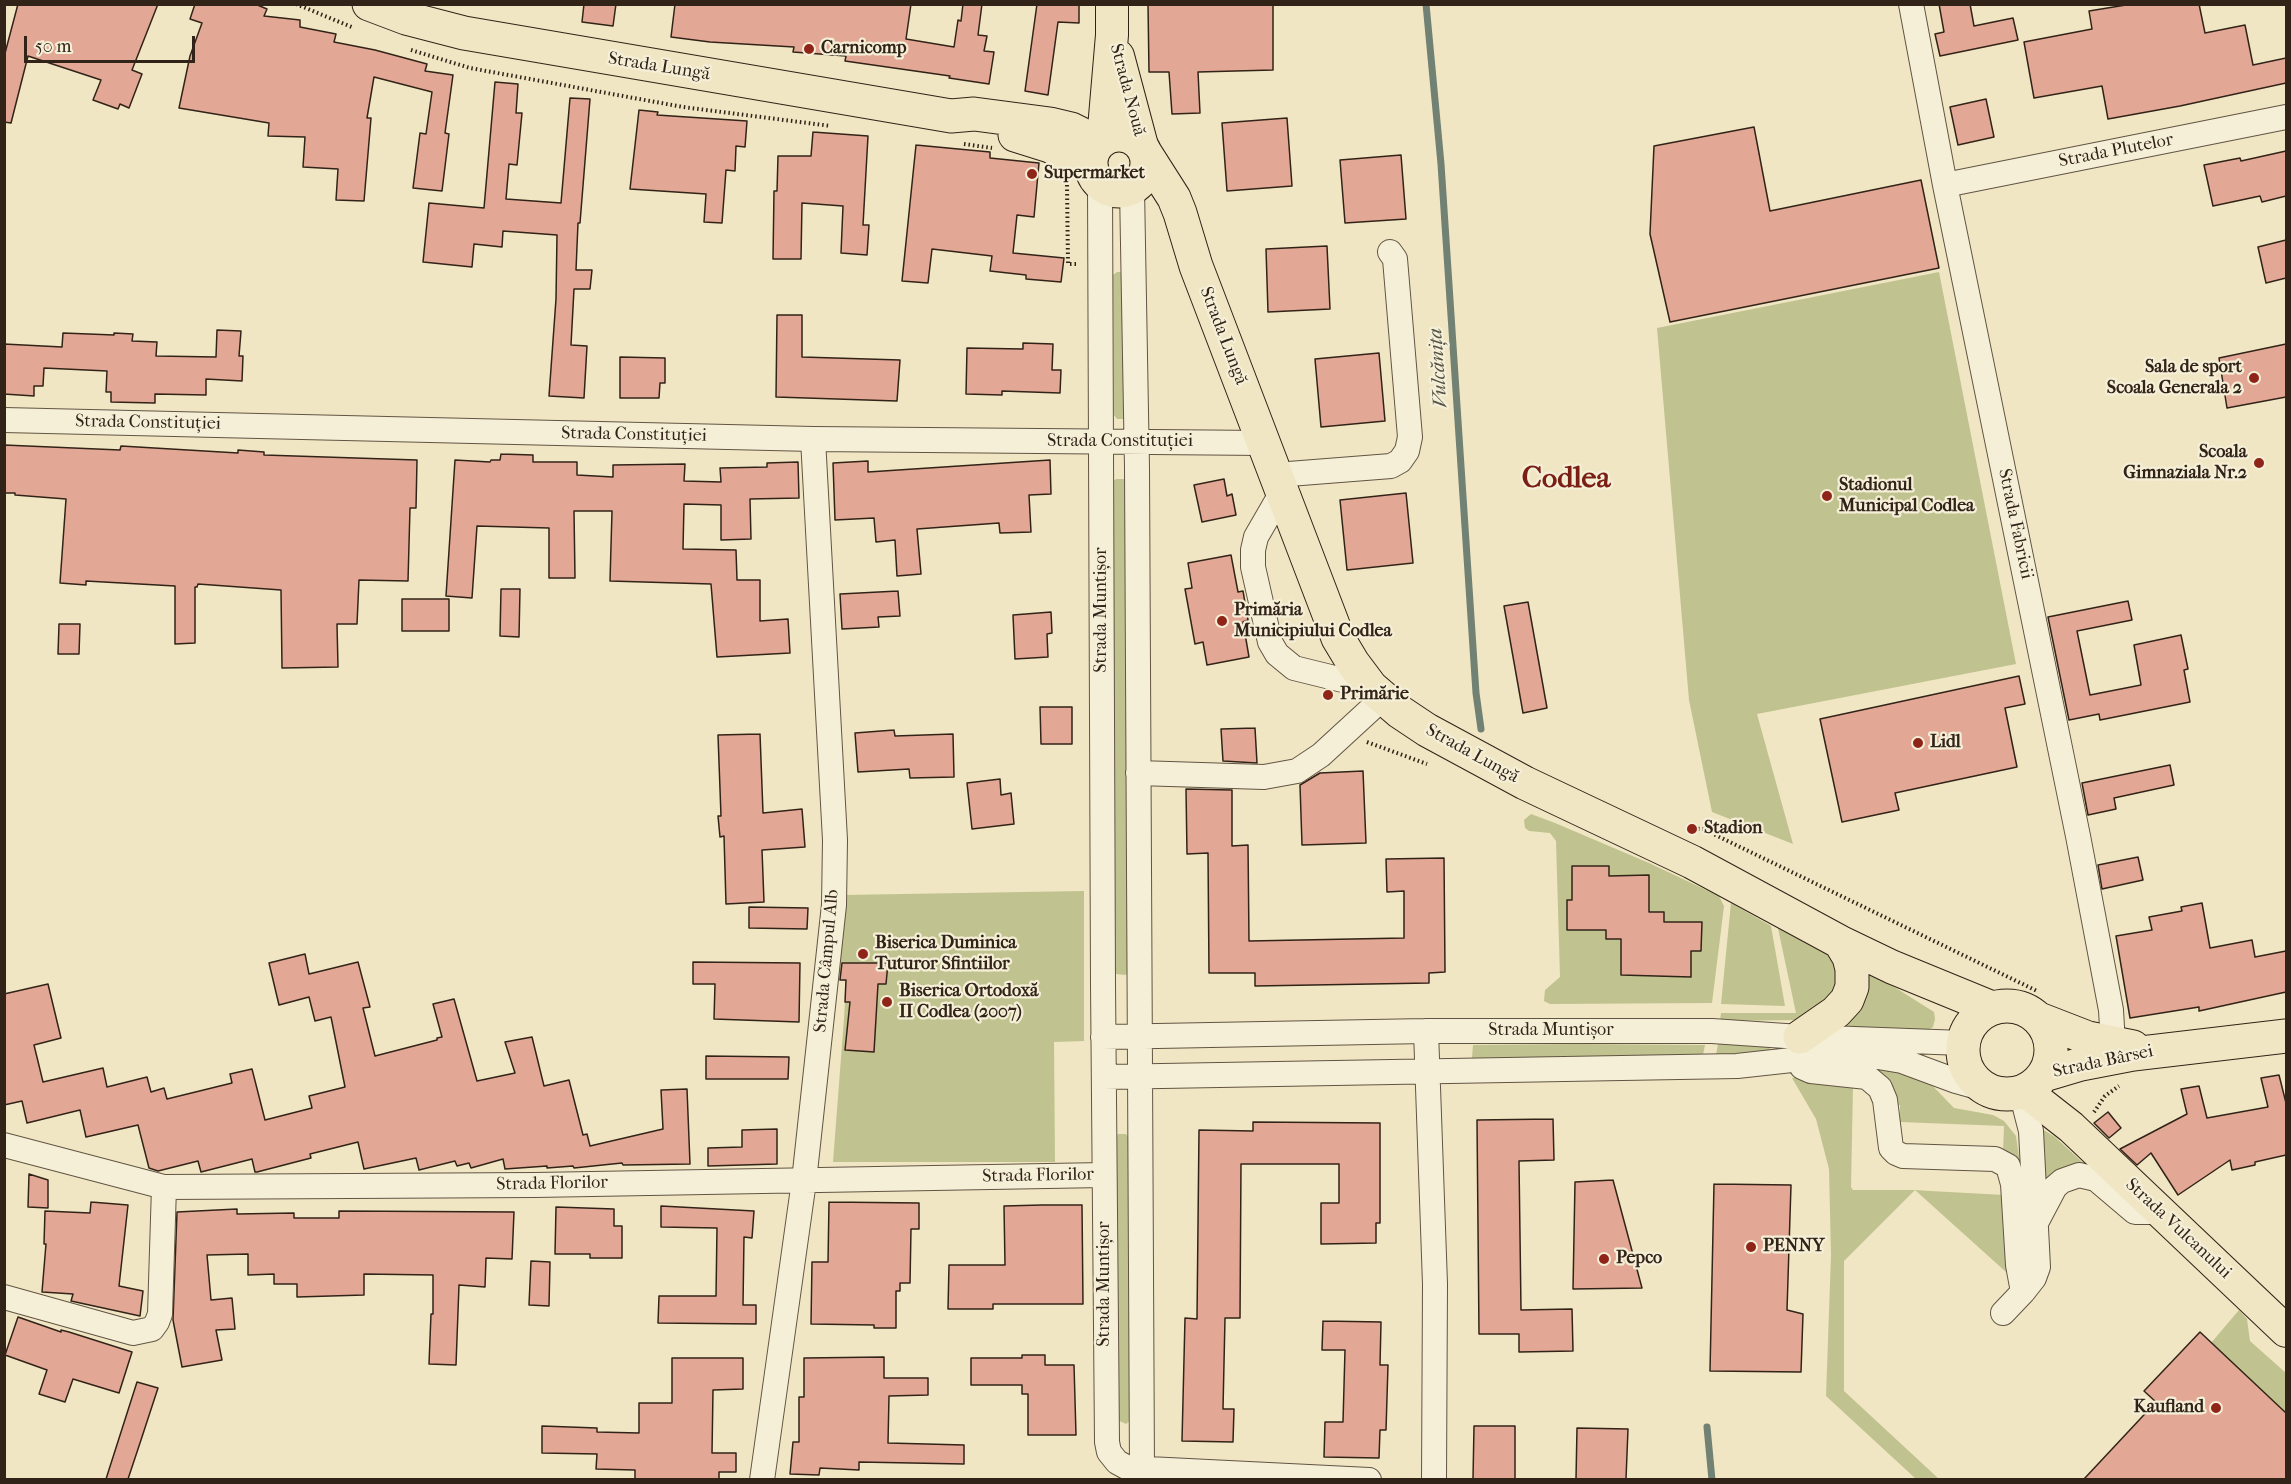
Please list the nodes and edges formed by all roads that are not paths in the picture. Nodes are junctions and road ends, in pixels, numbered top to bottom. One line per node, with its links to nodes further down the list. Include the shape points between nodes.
1 (1911, 4): 7 (street, Strada Fabricii)
2 (363, 17): 6 (highway, Strada Lungă, via 406,18 464,33 953,130 974,114 1050,124 1071,129)
3 (1112, 20): 5 (main road, Strada Nouă); 6 (main road, Strada Nouă)
4 (2286, 117): 7 (street, Strada Plutelor)
5 (1144, 150): 6 (highway, via 1135,140 1119,135); 8 (highway, via 1146,171); 10 (highway, Strada Lungă, via 1174,198)
6 (1092, 163): 8 (highway, via 1115,191); 13 (street, Strada Muntișor)
7 (1945, 185): 28 (street, Strada Fabricii, via 2078,836 2111,1010)
8 (1134, 187): 10 (highway, Strada Lungă, via 1172,227); 14 (street, Strada Muntișor)
9 (1390, 252): 16 (street, via 1395,259 1410,437 1407,451 1391,466)
10 (1196, 266): 15 (highway, Strada Lungă)
11 (4, 420): 12 (street, Strada Constituției)
12 (813, 439): 13 (street, Strada Constituției); 38 (street, Strada Câmpul Alb, via 835,840 834,905)
13 (1101, 442): 14 (street, Strada Constituției); 24 (street, Strada Muntișor)
14 (1137, 442): 15 (street, Strada Constituției); 18 (street, Strada Muntișor)
15 (1264, 442): 16 (highway, Strada Lungă)
16 (1279, 483): 17 (highway, Strada Lungă, via 1338,638); 17 (street, via 1253,550 1253,567 1270,642 1294,668)
17 (1377, 692): 18 (street, via 1321,755 1297,771 1264,777); 19 (highway, Strada Lungă, via 1453,745 1692,862)
18 (1138, 773): 25 (street, Strada Muntișor)
19 (1840, 942): 20 (highway, Strada Lungă); 29 (highway, via 1852,969 1847,1000)
20 (1892, 967): 22 (highway); 27 (highway, via 1938,1006)
21 (2039, 1005): 22 (highway, via 2029,1011 2004,1005); 28 (highway, Strada Bârsei, via 2088,1038); 34 (highway, via 2051,1046 2050,1061)
22 (1992, 1008): 27 (highway, via 1971,1024)
23 (1426, 1031): 25 (street, Strada Muntișor); 29 (street, Strada Muntișor, via 1712,1031); 31 (street)
24 (1103, 1036): 25 (street, Strada Muntișor); 33 (street, Strada Muntișor)
25 (1140, 1036): 32 (street, Strada Muntișor)
26 (2286, 1036): 30 (highway, Strada Bârsei)
27 (1964, 1039): 29 (street, Strada Muntișor); 35 (highway, via 1966,1066 1972,1077)
28 (2113, 1044): 30 (highway, Strada Bârsei)
29 (1794, 1048): 31 (street, Strada Muntișor, via 1737,1066); 35 (street, Strada Muntișor, via 1819,1057 1902,1061); 42 (street, via 1810,1071 1868,1077 1880,1088 1886,1100 1891,1148 1903,1156 1995,1159 2008,1166)
30 (2161, 1050): 34 (highway, Strada Bârsei, via 2098,1060)
31 (1428, 1069): 32 (street, Strada Muntișor); 49 (street, via 1435,1284)
32 (1140, 1076): 33 (street, Strada Muntișor); 46 (street, Strada Muntișor)
33 (1104, 1077): 37 (street, Strada Muntișor)
34 (2032, 1085): 35 (highway, via 2007,1094); 40 (main road, Strada Vulcanului); 41 (street)
35 (1988, 1090)
36 (4, 1145): 39 (street, Strada Florilor)
37 (1104, 1175): 38 (street, Strada Florilor); 46 (street, Strada Muntișor, via 1107,1442 1117,1462 1128,1468)
38 (804, 1181): 39 (street, Strada Florilor); 47 (street, Strada Câmpul Alb)
39 (164, 1187): 43 (street, via 160,1314 152,1329 134,1333)
40 (2159, 1212): 41 (street, via 2136,1212 2096,1179 2079,1175 2055,1187); 45 (main road, Strada Vulcanului)
41 (2036, 1223): 42 (street, via 2038,1267)
42 (2023, 1292): 44 (street)
43 (4, 1297)
44 (2003, 1313)
45 (2286, 1331)
46 (1142, 1468): 48 (street, Strada Muntișor)
47 (762, 1479)
48 (1369, 1479)
49 (1434, 1479)

